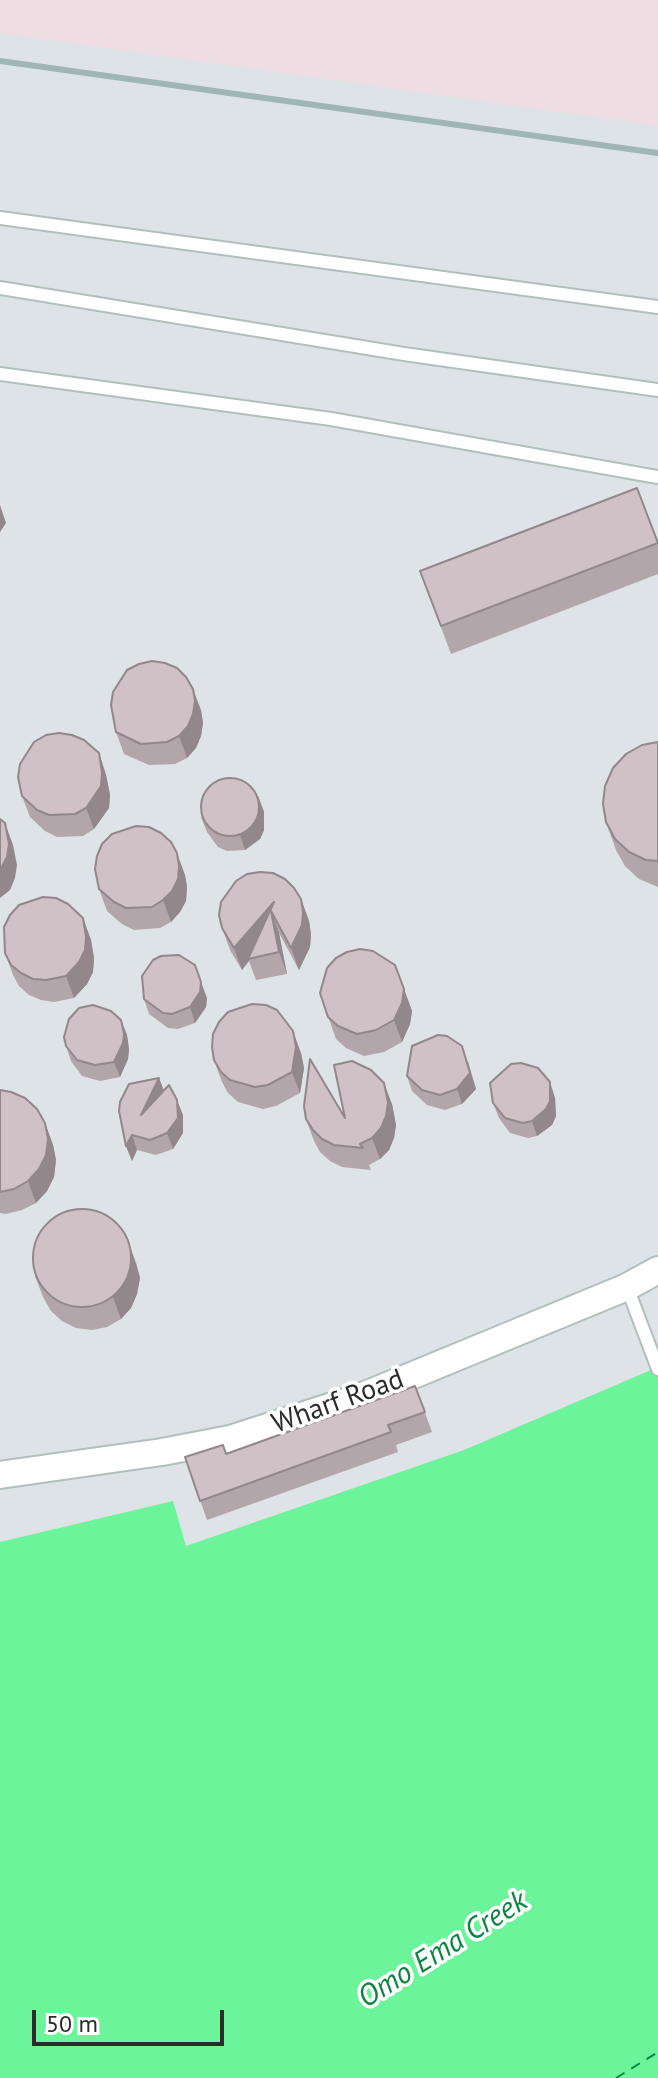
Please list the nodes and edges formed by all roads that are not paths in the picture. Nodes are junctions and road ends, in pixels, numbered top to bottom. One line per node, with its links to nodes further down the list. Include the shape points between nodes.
1 (0, 218): 3 (lane)
2 (0, 288): 5 (lane)
3 (658, 307)
4 (0, 374): 6 (lane, via 331,419)
5 (658, 390)
6 (658, 477)
7 (658, 1270): 8 (street, Wharf Road)
8 (627, 1287): 9 (lane); 10 (street, Wharf Road, via 360,1397 230,1439)
9 (658, 1369)
10 (0, 1475)

